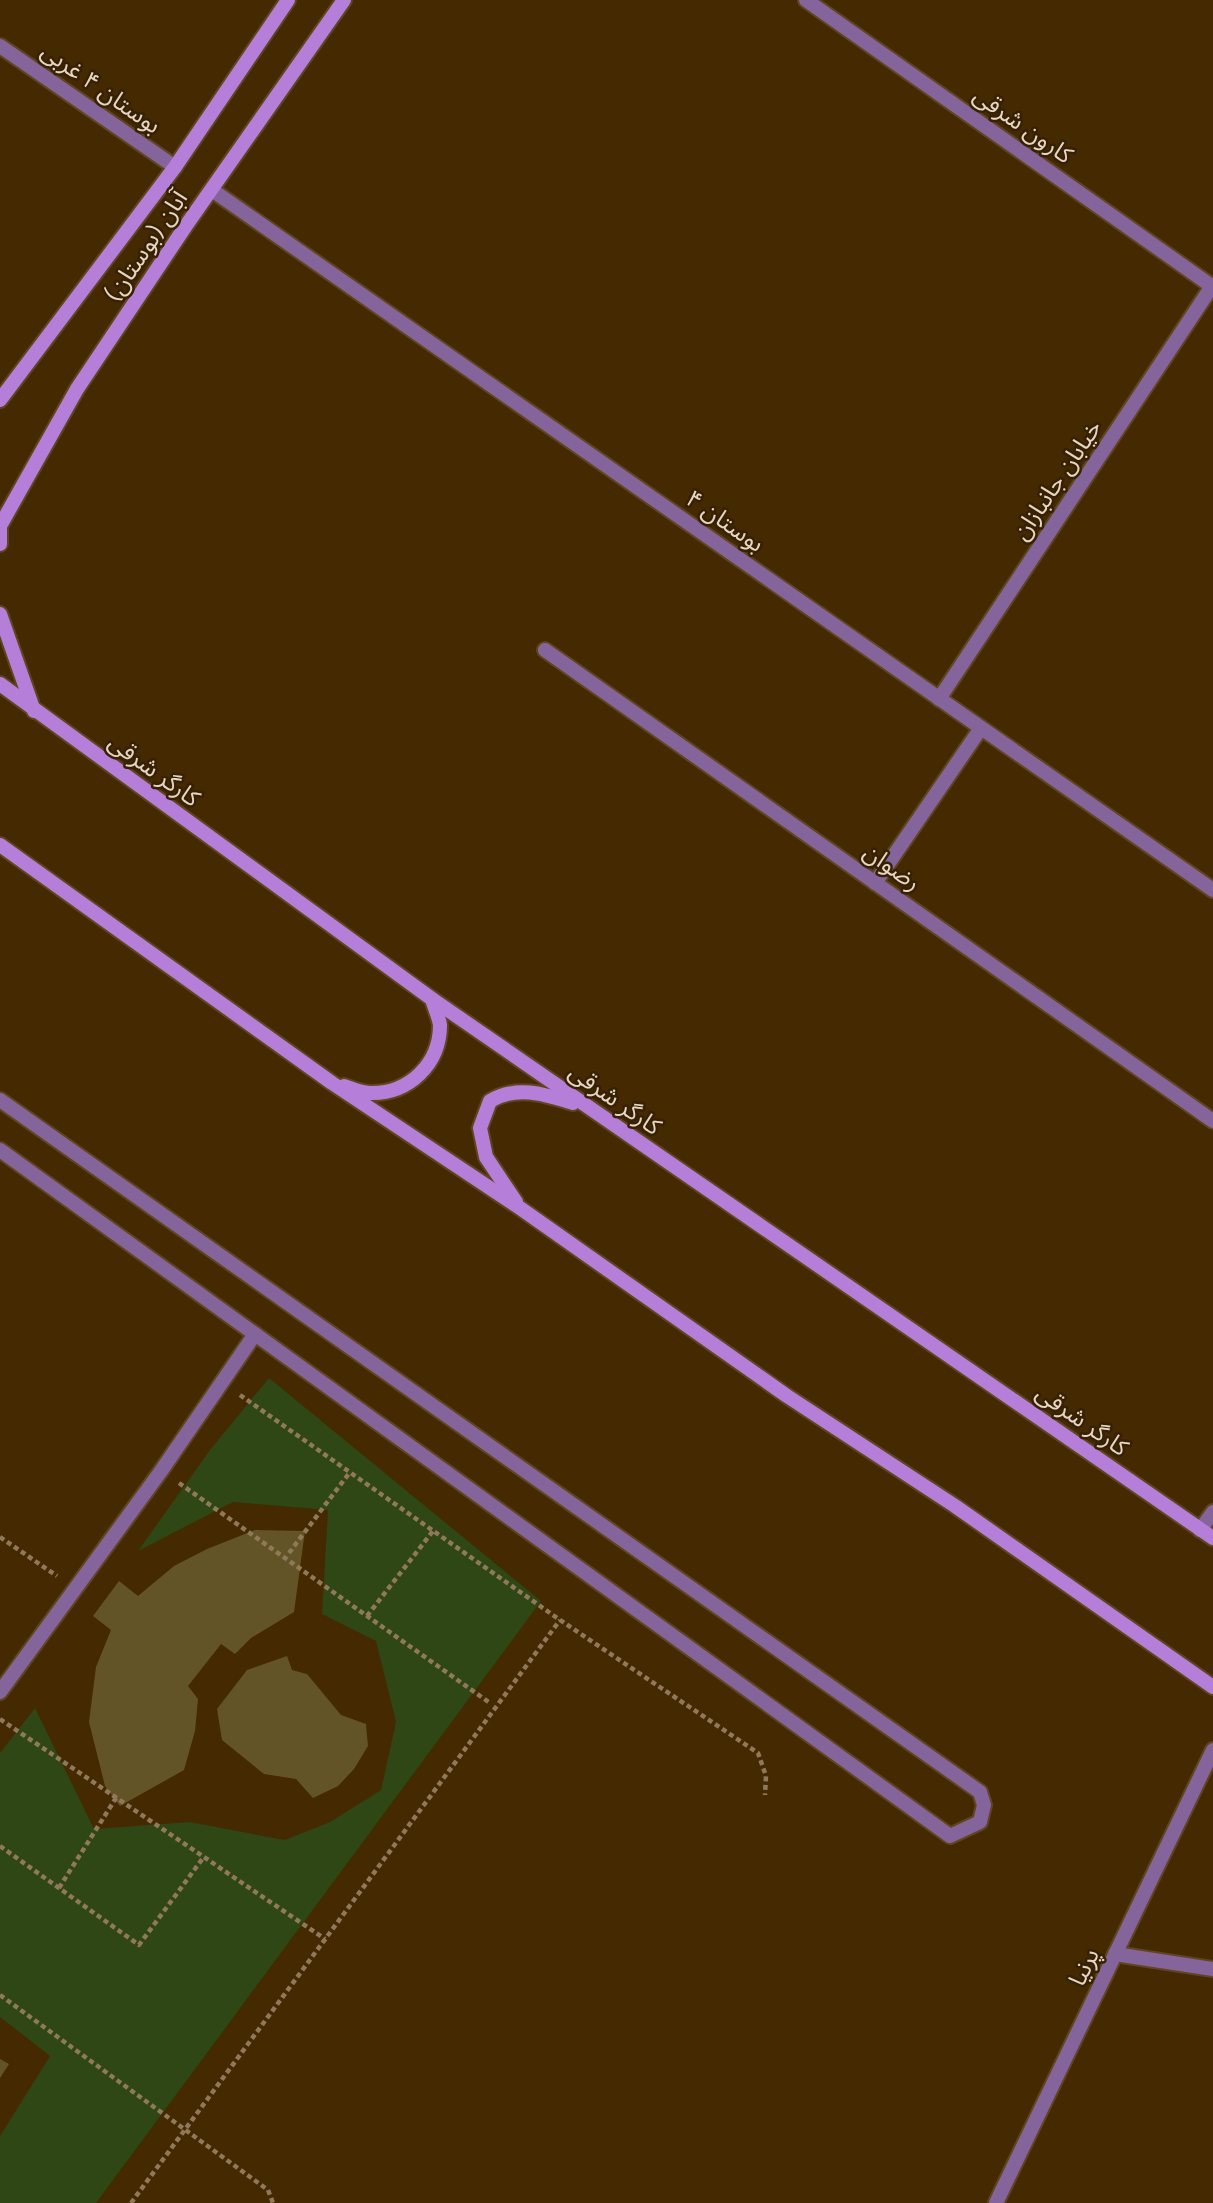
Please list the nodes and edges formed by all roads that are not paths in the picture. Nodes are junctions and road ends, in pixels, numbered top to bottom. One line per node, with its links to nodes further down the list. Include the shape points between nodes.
1 (288, 0): 5 (main road, آبان (بوستان))
2 (344, 0): 6 (main road, آبان (بوستان))
3 (806, 0): 7 (street, کارون شرقی)
4 (0, 46): 5 (street, بوستان ۴ غربی)
5 (175, 167): 8 (main road, آبان (بوستان))
6 (212, 190): 9 (main road, آبان (بوستان), via 77,389); 14 (street, بوستان ۴)
7 (1213, 286): 14 (street, خیابان جانبازان)
8 (0, 400)
9 (1, 524): 10 (main road)
10 (0, 544)
11 (0, 614): 15 (main road)
12 (545, 650): 18 (street, رضوان)
13 (0, 684): 15 (main road, کارگر شرقی)
14 (939, 699): 16 (street, بوستان ۴)
15 (34, 712): 20 (main road, کارگر شرقی)
16 (981, 728): 18 (street); 19 (street, بوستان ۴)
17 (0, 845): 21 (main road)
18 (874, 883): 24 (street, رضوان)
19 (1213, 890)
20 (432, 999): 21 (main road, via 440,1024 435,1050 422,1075 398,1089 369,1093); 23 (main road, کارگر شرقی)
21 (332, 1083): 26 (main road)
22 (0, 1100): 27 (street, via 980,1792 984,1805 980,1822 950,1836)
23 (588, 1107): 26 (main road, via 541,1093 506,1091 489,1101 480,1128 486,1157); 29 (main road, کارگر شرقی)
24 (1213, 1121)
25 (0, 1150): 27 (street)
26 (520, 1208): 31 (main road)
27 (255, 1334): 32 (street)
28 (1213, 1512): 29 (street)
29 (1200, 1530): 30 (main road, کارگر شرقی)
30 (1213, 1538)
31 (1213, 1687)
32 (0, 1692)
33 (1213, 1751): 34 (street, پرنیا)
34 (1115, 1954): 35 (street); 36 (street, پرنیا)
35 (1213, 1969)
36 (996, 2203)

